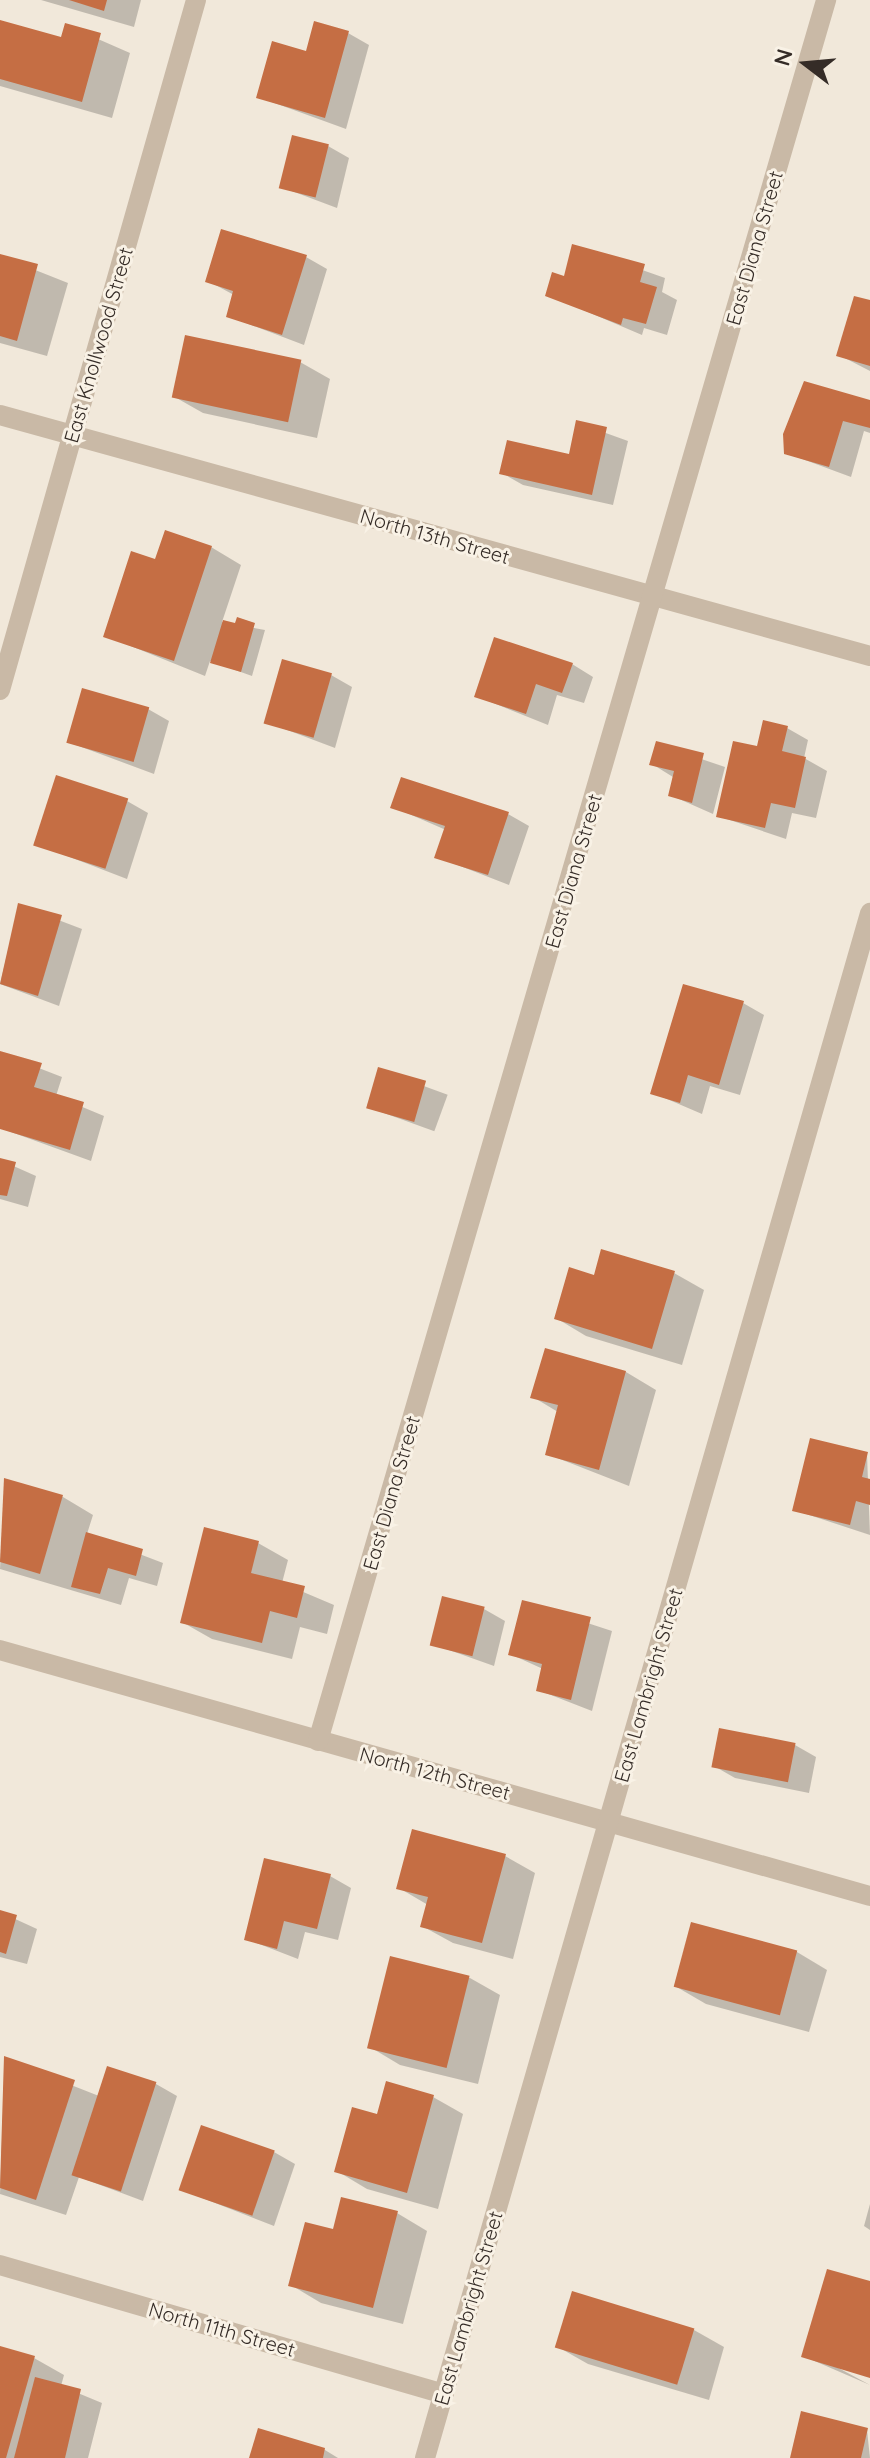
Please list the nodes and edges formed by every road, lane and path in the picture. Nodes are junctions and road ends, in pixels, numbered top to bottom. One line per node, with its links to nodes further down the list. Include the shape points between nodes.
1 (196, 0): 4 (street, East Knollwood Street)
2 (826, 0): 5 (street, East Diana Street)
3 (0, 415): 4 (street, North 13th Street)
4 (72, 435): 5 (street, North 13th Street); 7 (street, East Knollwood Street)
5 (653, 597): 6 (street, North 13th Street); 10 (street, East Diana Street)
6 (870, 656)
7 (0, 690)
8 (870, 913): 11 (street, East Lambright Street)
9 (0, 1650): 10 (street, North 12th Street)
10 (318, 1741): 11 (street, North 12th Street)
11 (609, 1820): 12 (street, North 12th Street); 14 (street, East Lambright Street)
12 (870, 1896)
13 (0, 2265): 14 (street, North 11th Street)
14 (444, 2394): 15 (street, East Lambright Street)
15 (425, 2458)

